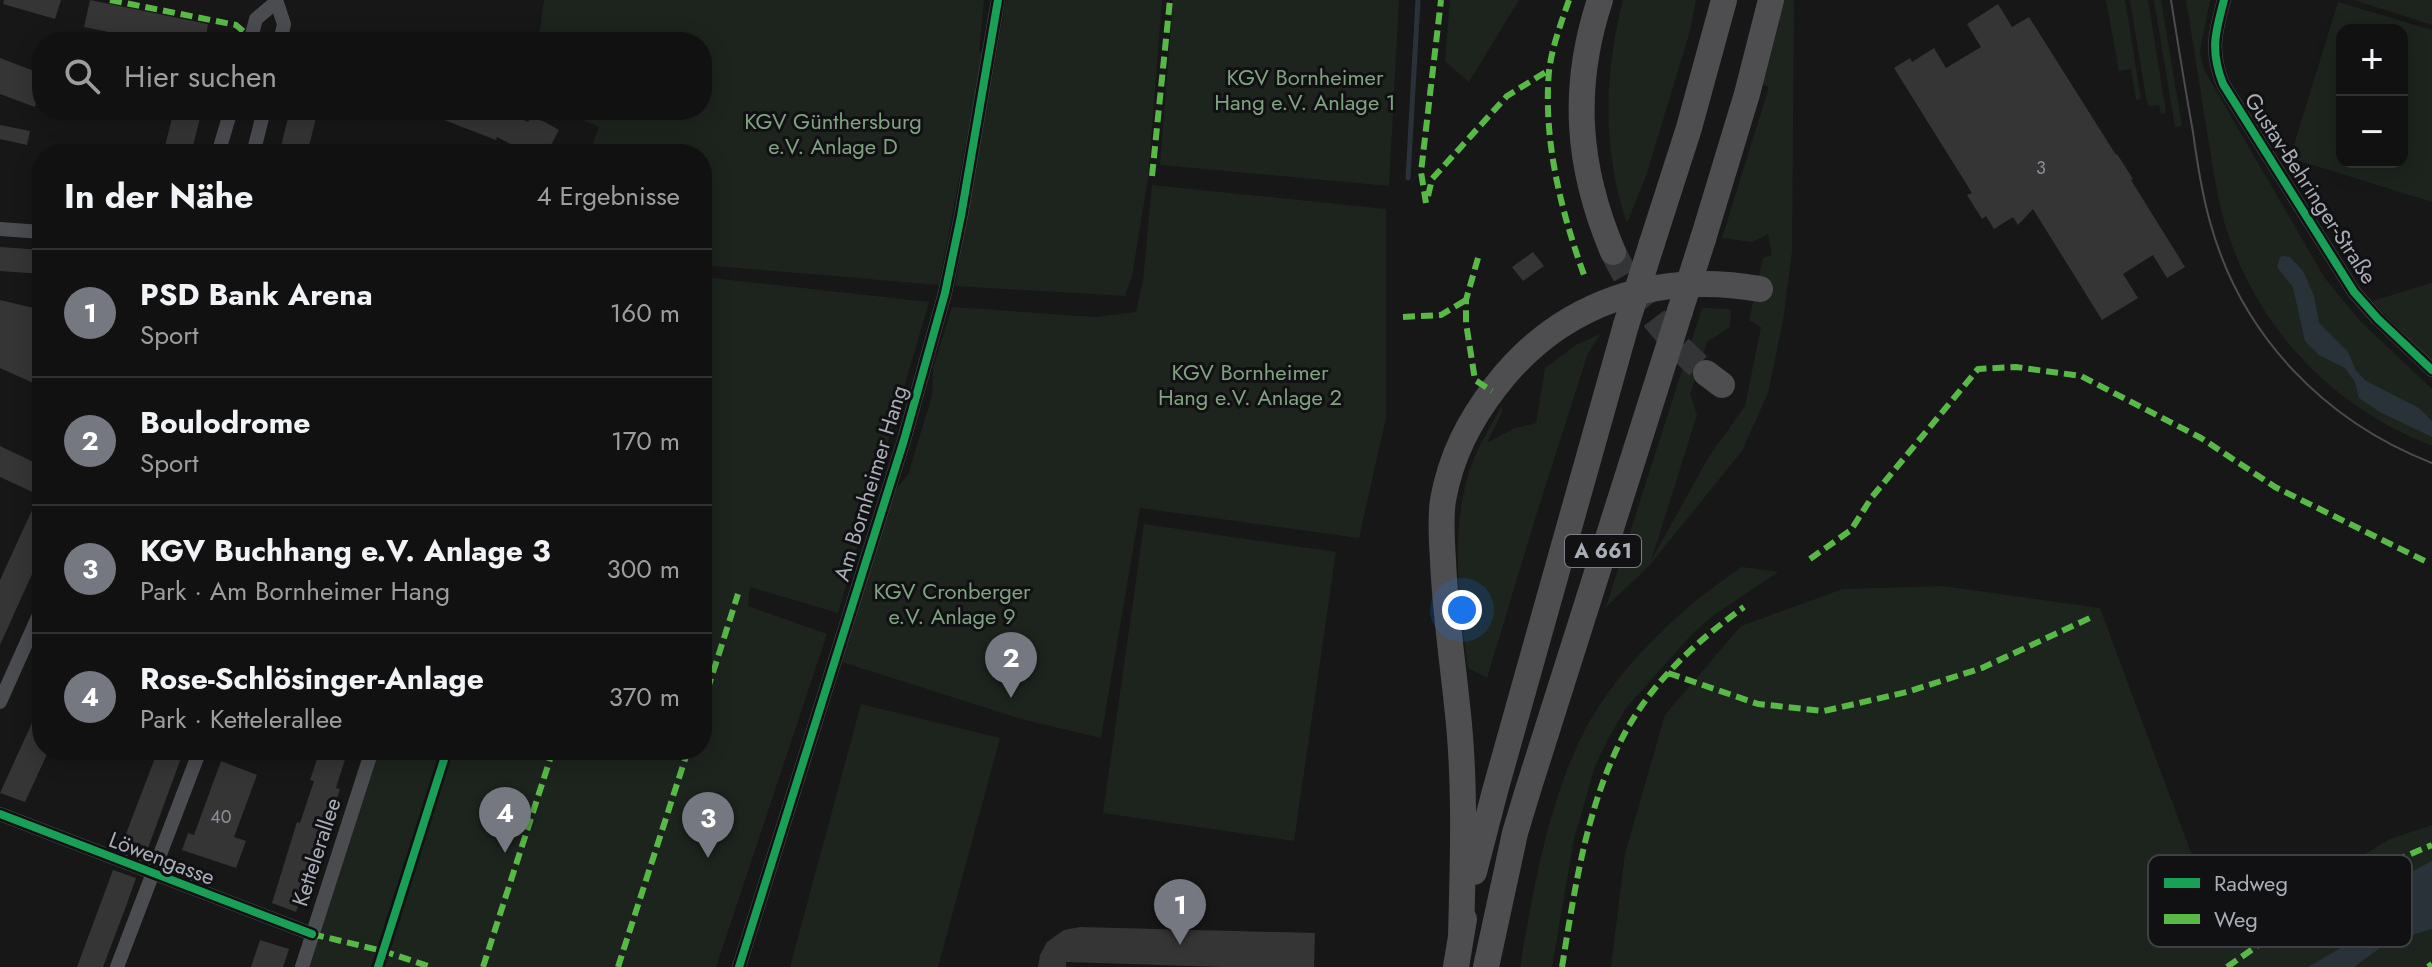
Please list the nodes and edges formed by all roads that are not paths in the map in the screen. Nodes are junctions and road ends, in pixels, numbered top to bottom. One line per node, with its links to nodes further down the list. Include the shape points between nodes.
1 (998, 0): 28 (street, Am Bornheimer Hang, via 945,293)
2 (1600, 0): 15 (highway, via 1582,82 1582,138 1592,197)
3 (1724, 0): 25 (highway, A 661, bridge, via 1495,791)
4 (1771, 0): 30 (highway, A 661, bridge, via 1703,239 1528,790)
5 (2224, 0): 17 (street, Gustav-Behringer-Straße, via 2214,52 2223,84 2354,292)
6 (275, 2): 7 (street, via 256,19); 8 (street)
7 (253, 32)
8 (282, 32)
9 (228, 120): 11 (street)
10 (262, 120): 12 (street)
11 (221, 144)
12 (256, 144)
13 (0, 229): 14 (street)
14 (32, 231)
15 (1613, 252)
16 (1760, 289): 25 (highway, via 1712,283 1664,286 1596,306 1554,329 1518,360 1463,434 1450,467 1442,541 1463,776)
17 (2432, 370)
18 (32, 630): 19 (street)
19 (0, 702)
20 (196, 760): 23 (street)
21 (369, 760): 24 (street, Kettelerallee)
22 (0, 814): 23 (street, Löwengasse)
23 (152, 873): 24 (street, Löwengasse); 26 (street)
24 (312, 934): 27 (street, Kettelerallee)
25 (1461, 936): 29 (highway, A 661)
26 (117, 967)
27 (302, 967)
28 (739, 967)
29 (1456, 967)
30 (1486, 967)

